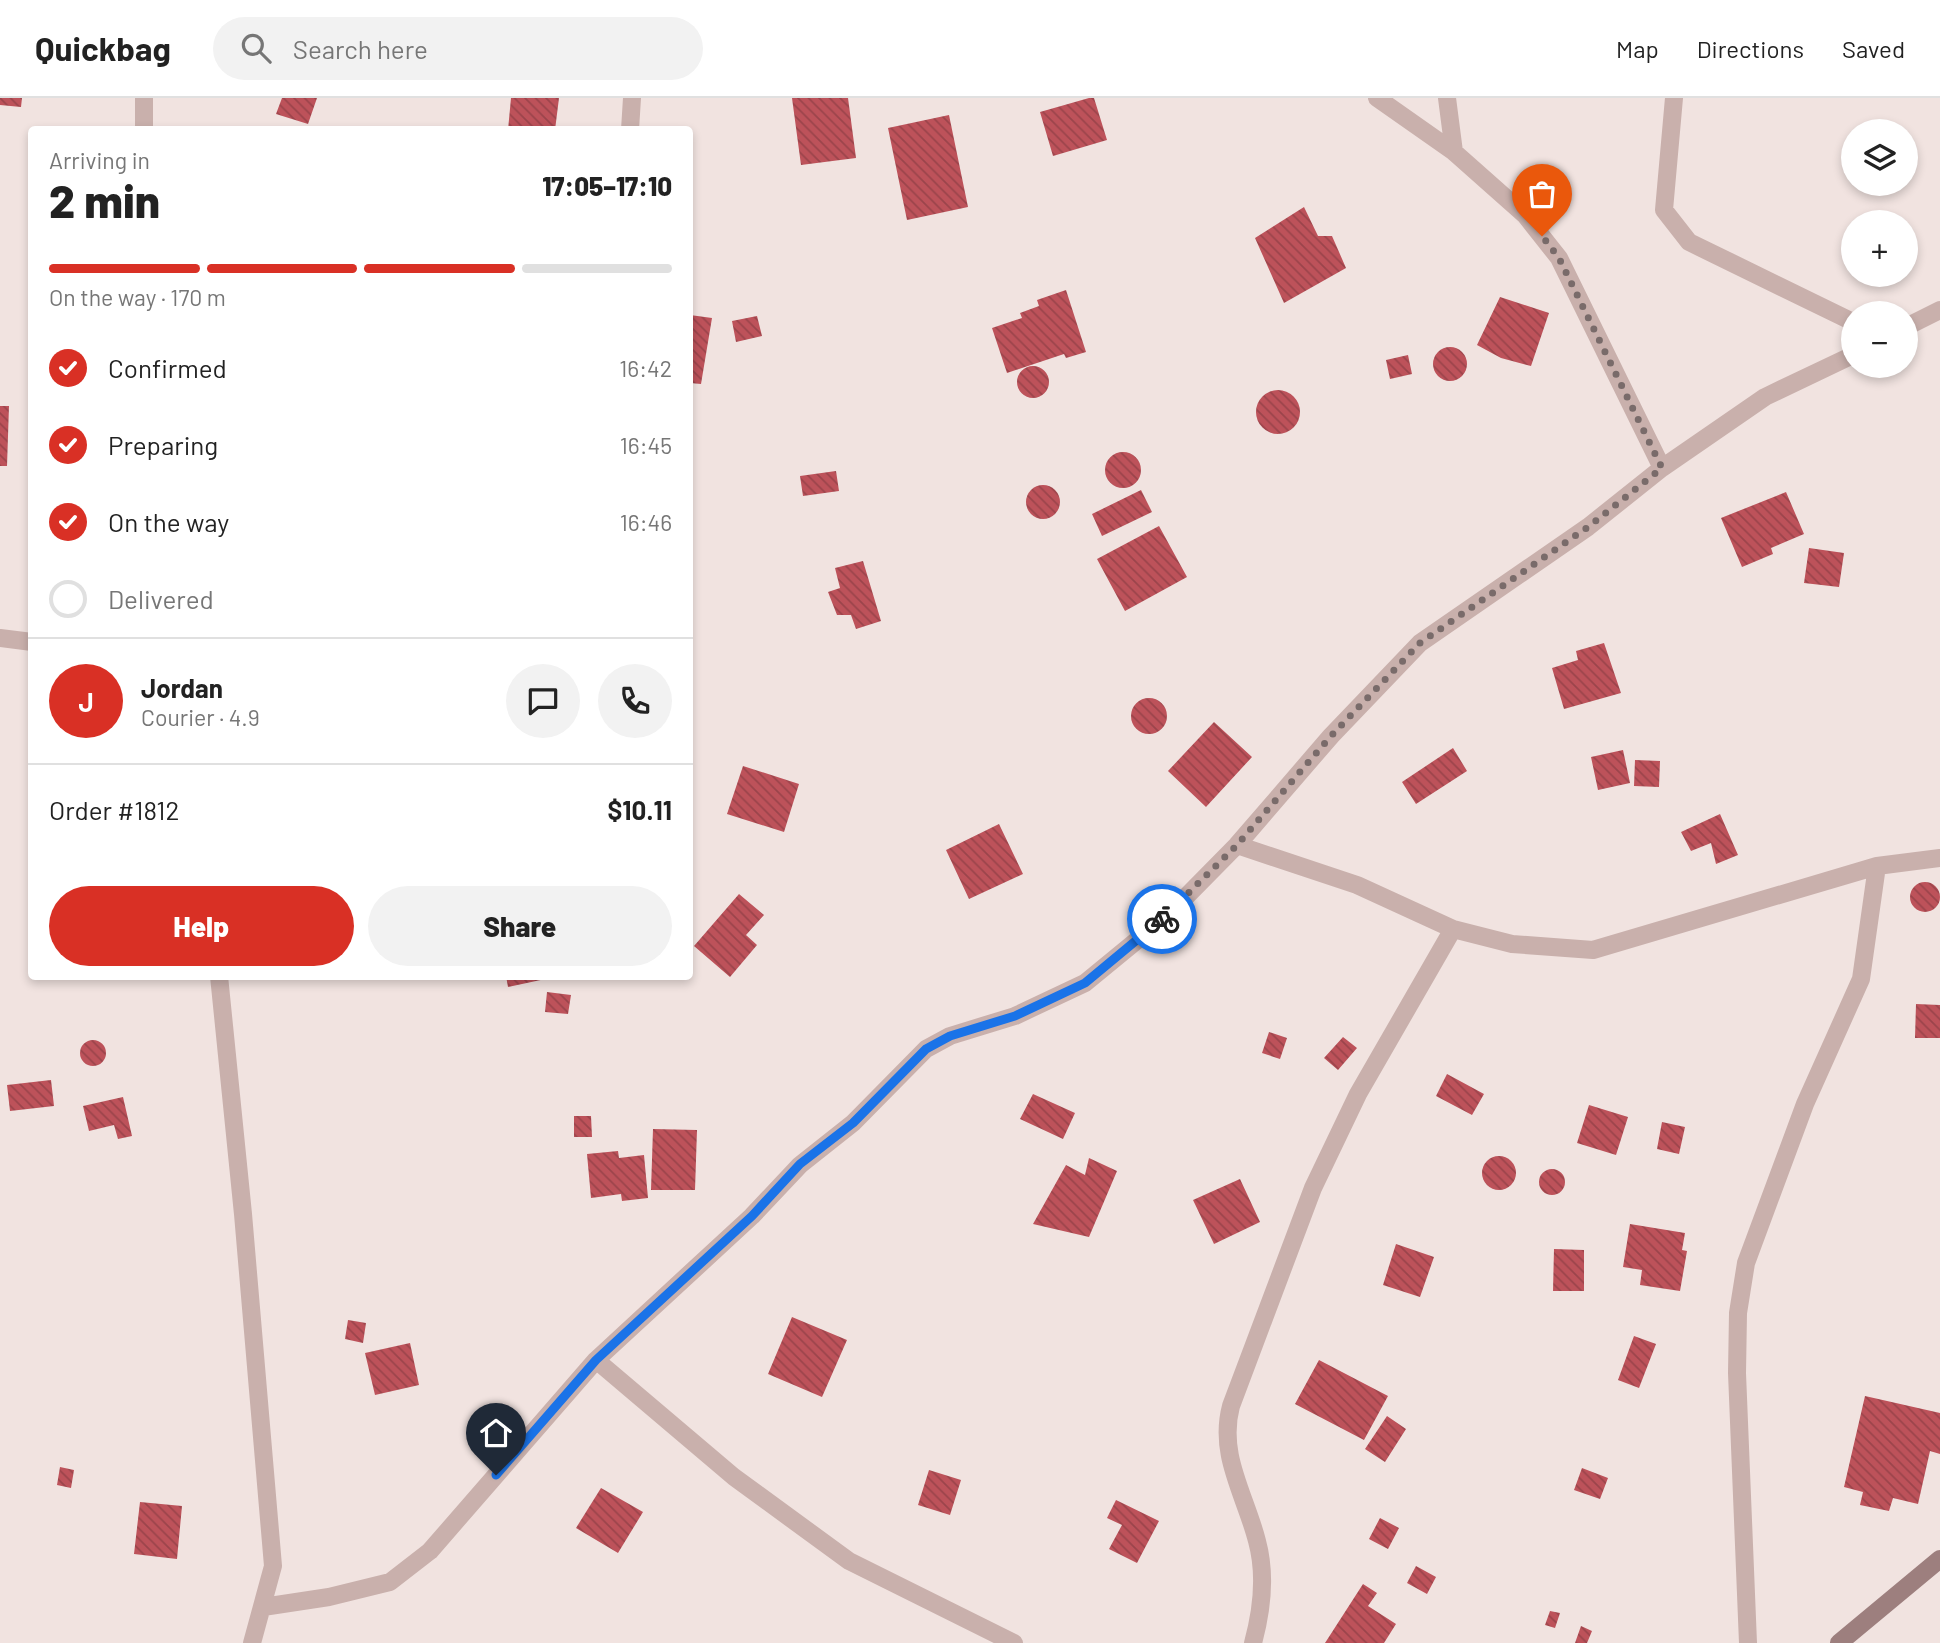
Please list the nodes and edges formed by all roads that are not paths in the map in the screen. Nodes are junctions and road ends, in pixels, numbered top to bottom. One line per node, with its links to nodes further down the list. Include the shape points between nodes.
1 (144, 98): 6 (street)
2 (632, 98): 7 (street)
3 (1377, 98): 8 (street)
4 (1447, 98): 8 (street)
5 (1674, 98): 10 (street, via 1664,210 1689,242)
6 (144, 126)
7 (630, 126)
8 (1454, 152): 13 (street, via 1525,215 1559,258)
9 (1940, 310): 11 (street)
10 (1841, 316)
11 (1918, 321)
12 (1841, 361): 13 (street, via 1765,397)
13 (1662, 468): 16 (street, via 1588,527 1420,643 1331,736)
14 (0, 638): 15 (street)
15 (28, 642)
16 (1237, 845): 19 (street, via 1357,885); 21 (street, via 1168,914 1085,983 1015,1016 950,1036 926,1049 853,1123 800,1164 752,1216)
17 (1940, 858): 18 (street)
18 (1877, 866): 19 (street, via 1593,950 1512,944); 27 (street, via 1861,979 1805,1104 1746,1263 1738,1313 1737,1373)
19 (1452, 929): 26 (street, via 1358,1094 1313,1188 1231,1406 1226,1443 1258,1543 1263,1578)
20 (219, 980): 23 (street, via 272,1566)
21 (596, 1360): 23 (street, via 430,1551 390,1582); 25 (street, via 734,1477 849,1561)
22 (1940, 1559): 28 (street)
23 (263, 1607): 24 (street)
24 (252, 1643)
25 (1014, 1643)
26 (1253, 1643)
27 (1748, 1643)
28 (1839, 1643)

